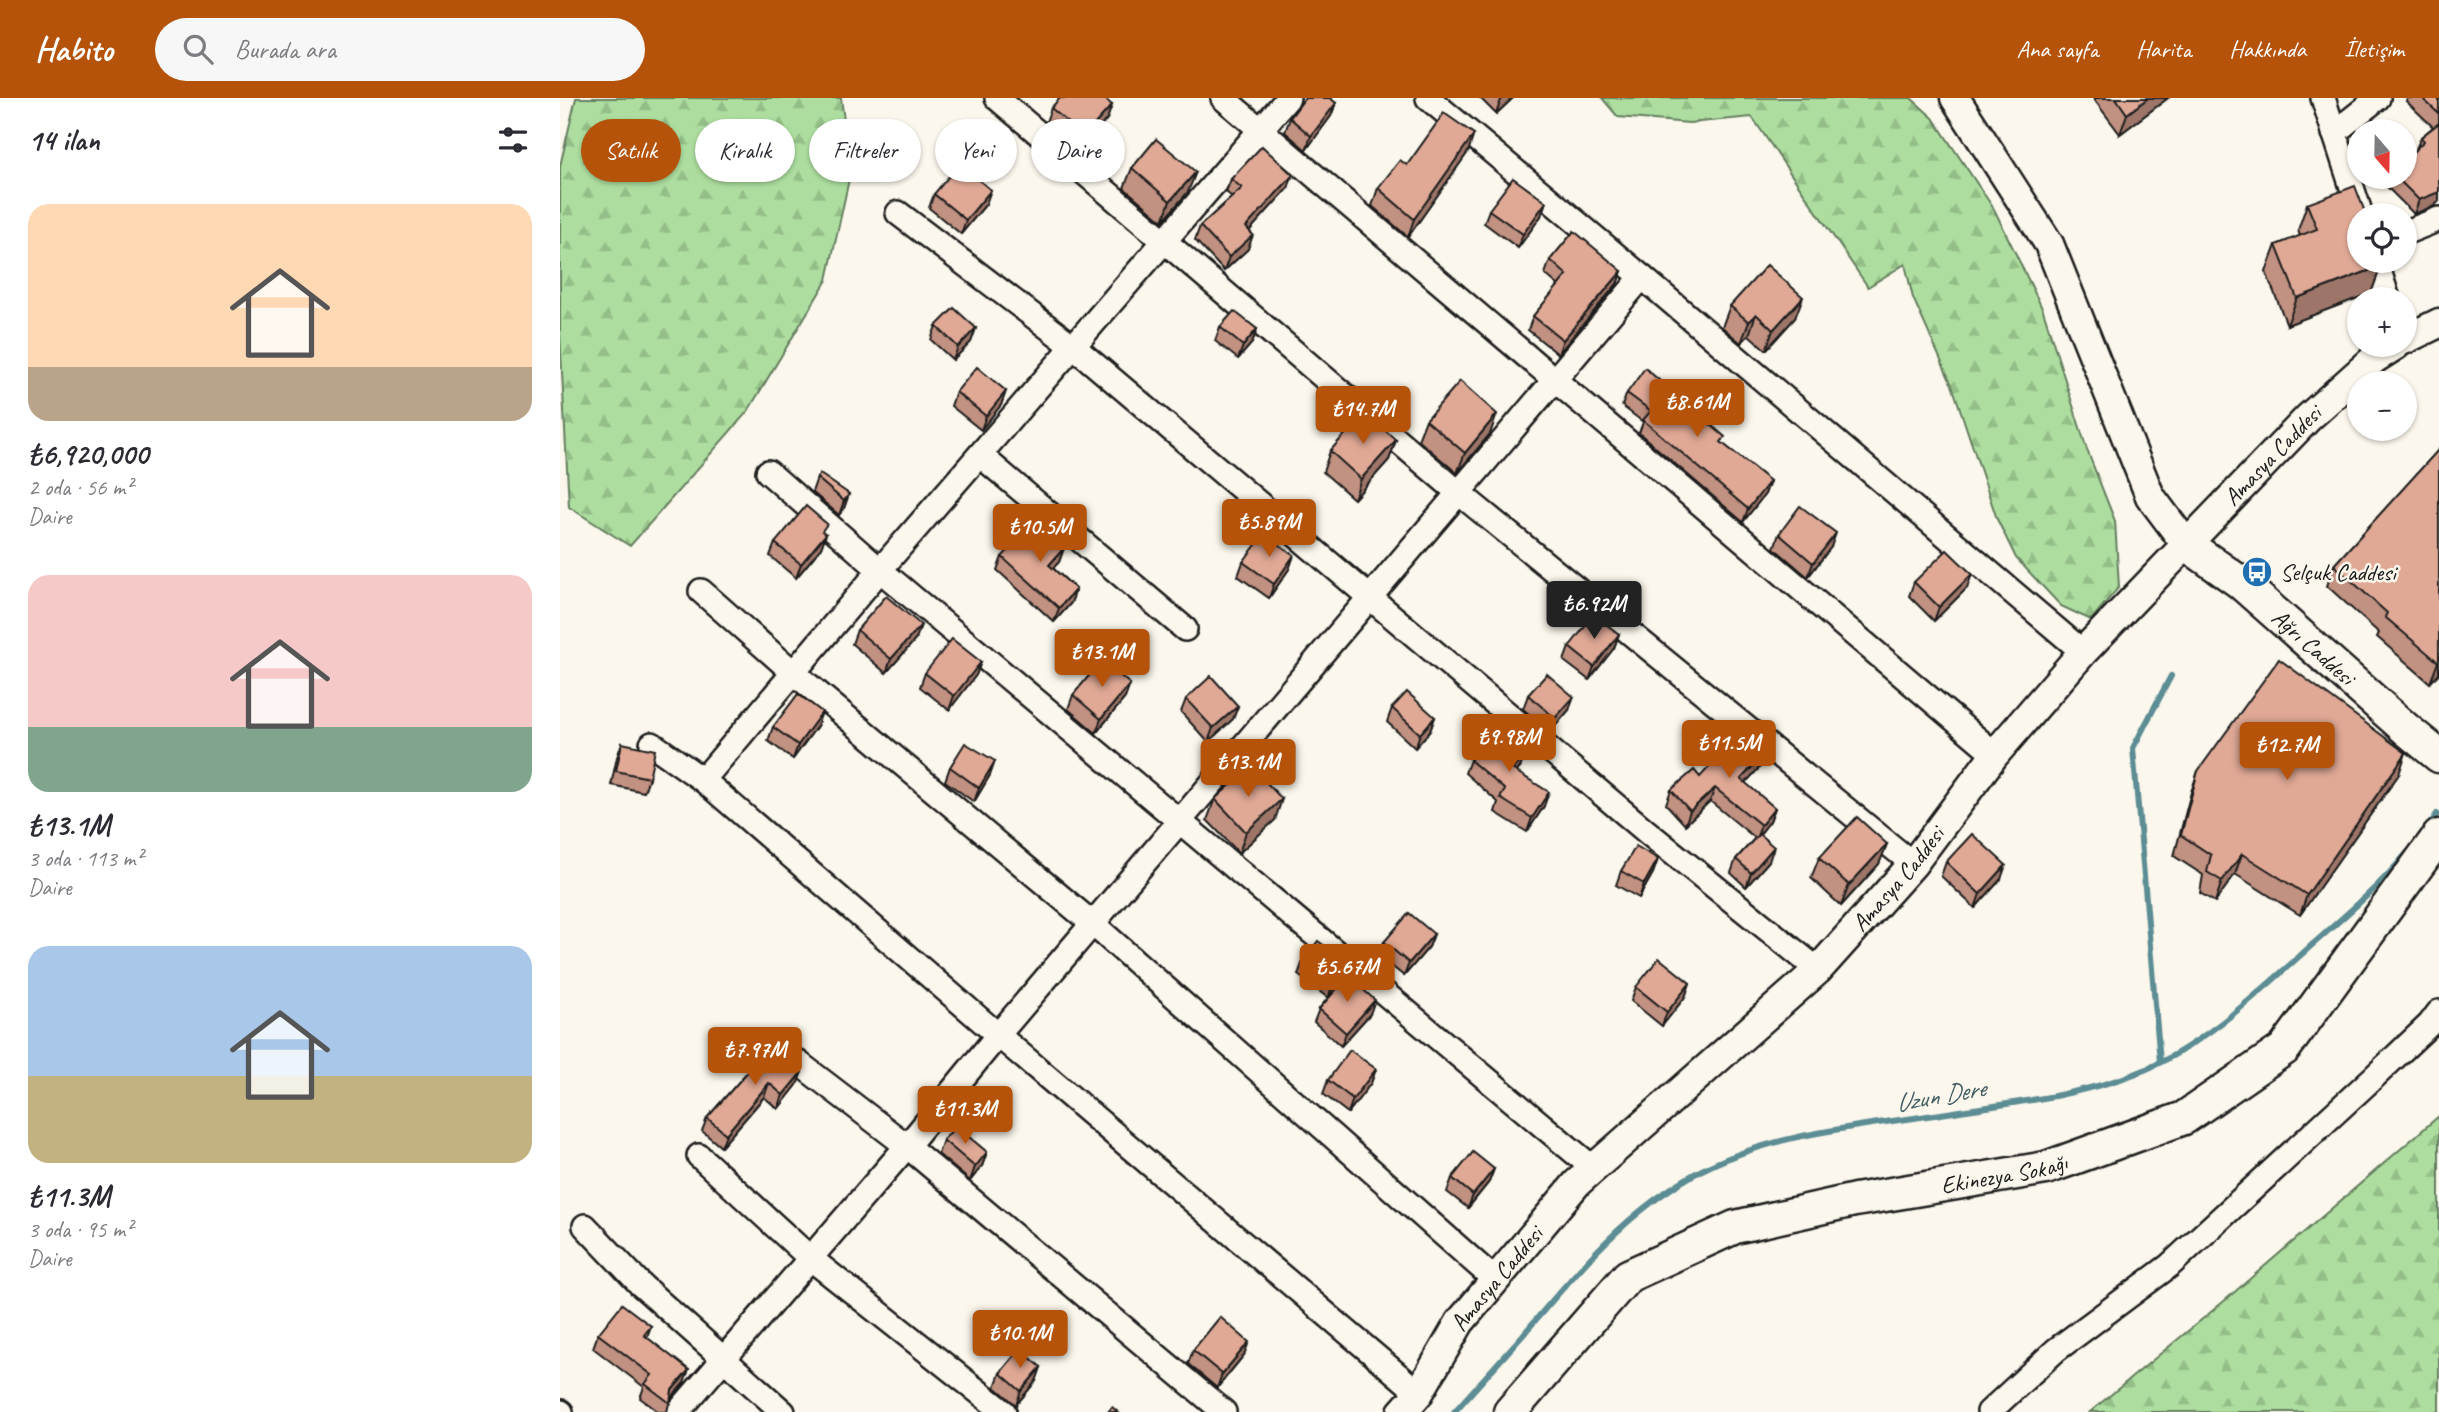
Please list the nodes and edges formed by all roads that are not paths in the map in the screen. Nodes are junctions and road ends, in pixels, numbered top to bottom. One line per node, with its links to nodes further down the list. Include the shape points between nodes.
1 (996, 98): 14 (street)
2 (1223, 98): 8 (street)
3 (1288, 98): 8 (street)
4 (1429, 98): 15 (street)
5 (1955, 98): 24 (street, via 2049,244 2150,496)
6 (2322, 98): 9 (street)
7 (2378, 98): 9 (street)
8 (1260, 130): 14 (street); 20 (street)
9 (2334, 133): 10 (street)
10 (2357, 203)
11 (898, 213): 18 (street)
12 (2439, 219): 13 (street)
13 (2417, 228)
14 (1164, 242): 18 (street); 23 (street)
15 (1643, 277): 20 (street); 29 (street)
16 (2439, 323): 17 (street)
17 (2417, 334)
18 (1074, 346): 21 (street); 27 (street)
19 (2377, 357): 24 (street, Amasya Caddesi, via 2308,418)
20 (1556, 379): 23 (street); 32 (street)
21 (980, 455): 25 (street); 28 (street)
22 (768, 472): 25 (street)
23 (1459, 493): 27 (street); 37 (street)
24 (2186, 544): 29 (street, Amasya Caddesi); 33 (main road, Ağrı Caddesi, via 2241,583)
25 (880, 570): 30 (street); 35 (street)
26 (701, 591): 30 (street)
27 (1369, 598): 35 (street); 39 (street)
28 (1185, 629)
29 (2083, 652): 32 (street, Amasya Caddesi)
30 (793, 673): 34 (street); 38 (street)
31 (652, 744): 34 (street)
32 (1995, 754): 37 (street, Amasya Caddesi)
33 (2439, 756)
34 (703, 780): 41 (street)
35 (1180, 821): 38 (street); 45 (street)
36 (2439, 836): 55 (main road, Ekinezya Sokağı, via 2284,1049 2184,1118 2046,1168 1855,1200 1735,1227 1628,1276)
37 (1913, 864): 39 (street, Amasya Caddesi)
38 (1093, 924): 41 (street); 48 (street)
39 (1818, 970): 45 (street, Amasya Caddesi)
40 (2439, 1012): 56 (street, via 2169,1266 2056,1350)
41 (998, 1035): 43 (street); 50 (street)
42 (787, 1054): 43 (street)
43 (907, 1146): 47 (street); 54 (street)
44 (699, 1156): 47 (street)
45 (1593, 1168): 48 (street, Amasya Caddesi)
46 (585, 1226): 49 (street)
47 (810, 1258): 49 (street); 53 (street)
48 (1495, 1280): 50 (street, Amasya Caddesi, via 1460,1322)
49 (723, 1360): 51 (street); 52 (street)
50 (1410, 1403)
51 (678, 1412)
52 (783, 1412)
53 (1004, 1412)
54 (1224, 1412)
55 (1510, 1412)
56 (1989, 1412)

